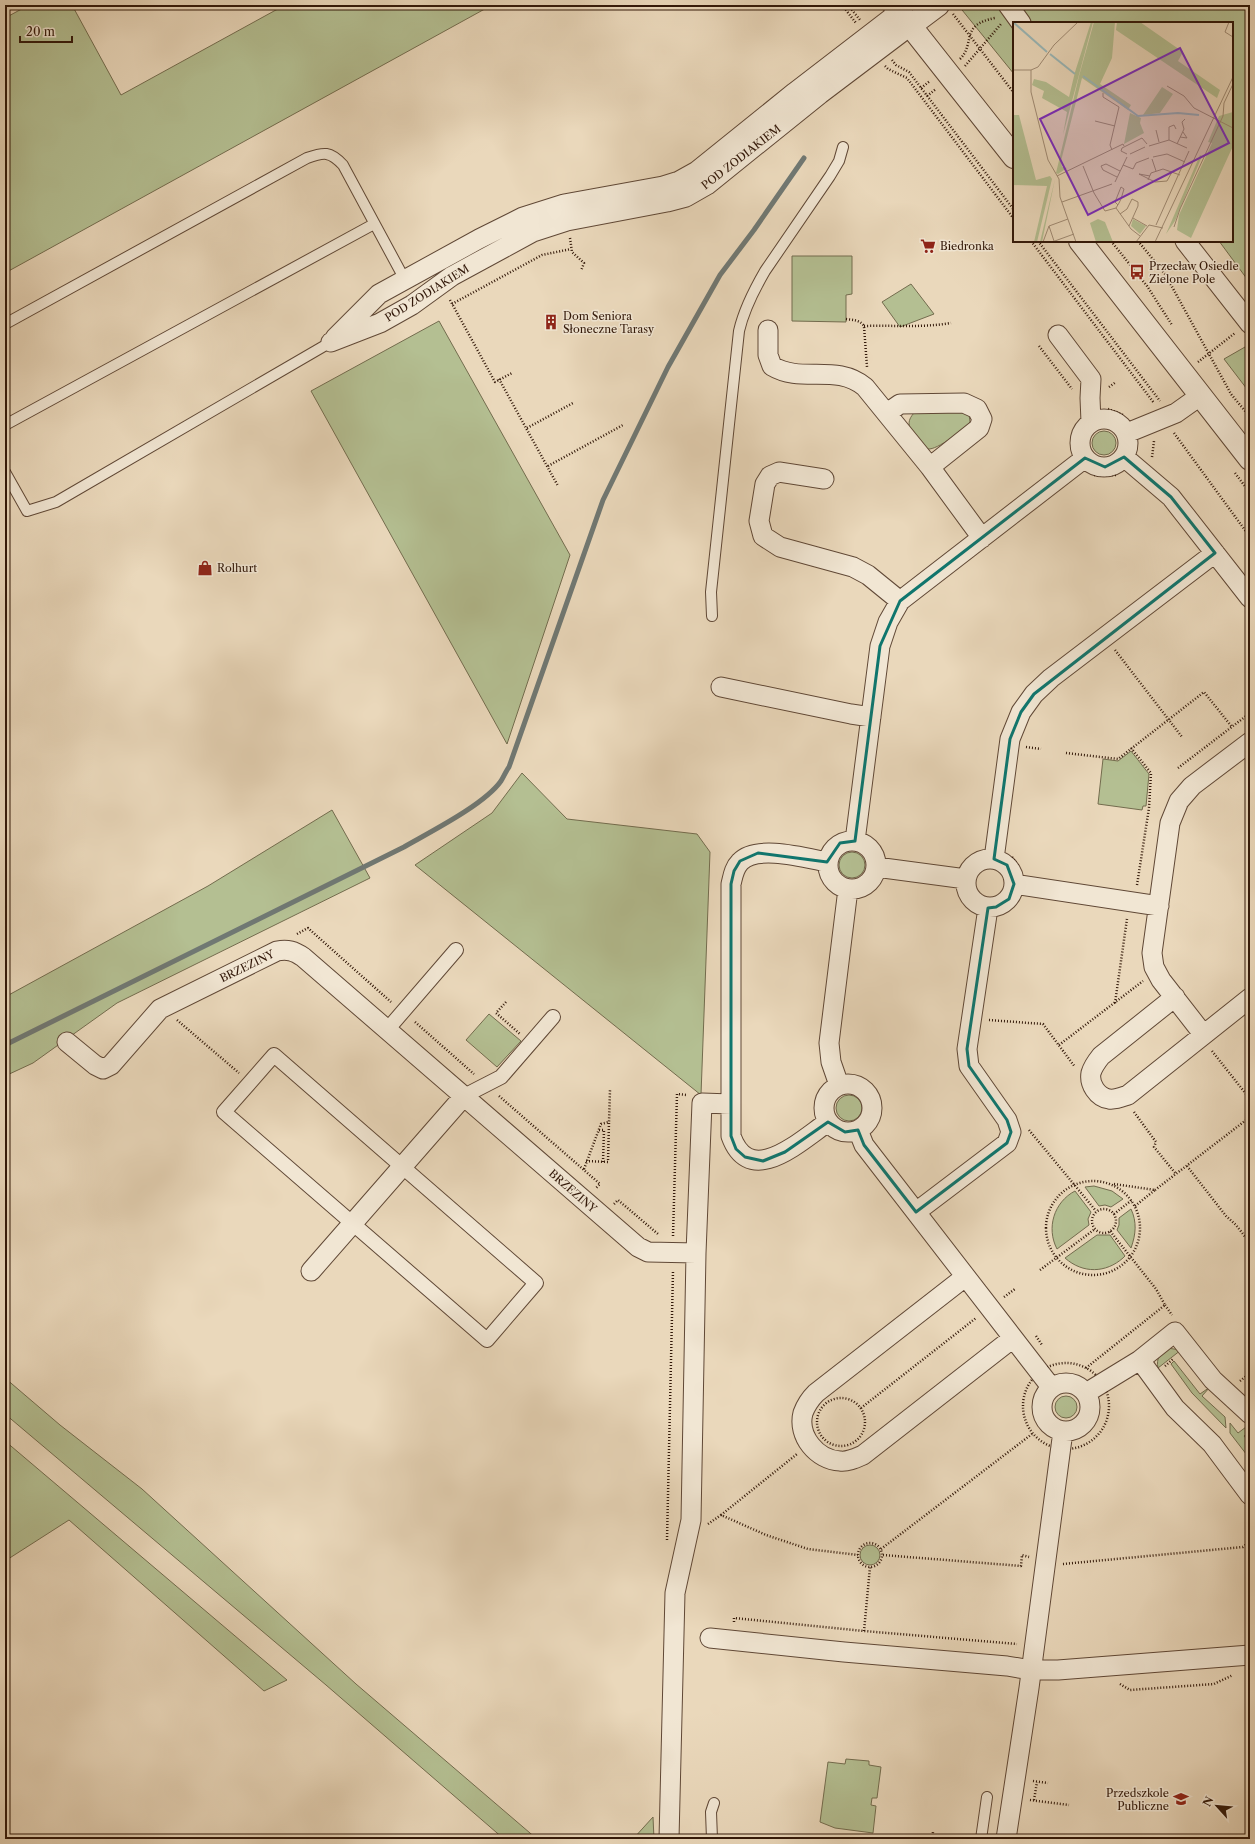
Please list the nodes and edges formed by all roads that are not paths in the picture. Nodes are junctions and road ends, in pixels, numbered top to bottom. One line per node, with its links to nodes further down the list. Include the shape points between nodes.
1 (945, 8): 2 (street)
2 (903, 12): 3 (street, POD ZODIAKIEM); 5 (street)
3 (873, 43): 9 (street, POD ZODIAKIEM, via 697,171 679,181 656,188 564,204 523,217); 14 (street, POD ZODIAKIEM, via 707,185 686,197 567,221 533,232 452,276 412,305 380,323)
4 (843, 147): 30 (lane, via 830,176 765,271 743,316 739,331 711,592)
5 (1013, 156)
6 (374, 224): 9 (lane); 11 (lane, via 343,165 334,156 321,153); 18 (lane)
7 (1081, 242): 15 (street)
8 (1186, 242): 10 (street)
9 (405, 280): 14 (street, POD ZODIAKIEM, via 379,294)
10 (1250, 323)
11 (5, 324)
12 (768, 330): 16 (street, via 768,355 772,366 792,374 836,374 856,379)
13 (1058, 335): 17 (street, via 1091,379)
14 (331, 342): 24 (lane, via 56,502 27,511)
15 (1200, 396): 19 (street, via 1165,418); 22 (street)
16 (887, 413): 23 (street); 23 (street, via 900,404 964,403 977,409 982,419 979,428)
17 (1091, 422): 19 (street, via 1105,418); 21 (street, via 1082,432 1080,439)
18 (5, 425)
19 (1128, 425): 20 (street, via 1129,443)
20 (1124, 457): 21 (street, via 1112,466 1105,467 1097,466); 27 (street, via 1171,497)
21 (1085, 458): 26 (street)
22 (1242, 466)
23 (930, 467): 26 (street)
24 (5, 472)
25 (824, 479): 29 (street, via 779,472 770,476 765,484 759,521 763,536 780,546 853,567 868,575)
26 (982, 538): 29 (street)
27 (1215, 553): 28 (street); 35 (street, via 1034,694 1021,712 1010,739)
28 (1250, 598)
29 (900, 601): 32 (street, via 888,622 880,646)
30 (712, 616)
31 (722, 687): 32 (street)
32 (871, 717): 34 (street)
33 (1250, 742): 41 (street, via 1192,786 1179,801 1170,823)
34 (855, 841): 36 (street, via 840,843 830,854); 37 (street, via 862,843 873,853)
35 (1001, 856): 38 (street); 39 (street, via 979,862 973,866)
36 (827, 862): 40 (street, via 835,883); 52 (street, via 758,853 740,861 734,871 731,884)
37 (876, 867): 39 (street); 40 (street, via 874,875 864,886)
38 (1017, 877): 41 (street); 42 (street, via 1009,899 996,907)
39 (966, 879): 42 (street, via 968,895 977,904)
40 (848, 889): 50 (street, via 829,1043 831,1062)
41 (1158, 906): 44 (street, via 1152,953 1154,967)
42 (988, 908): 56 (street, via 967,1049 969,1066 1007,1120 1011,1132 1007,1143)
43 (456, 950): 47 (street)
44 (1175, 997): 48 (street); 48 (street, via 1101,1056 1091,1073 1091,1083 1100,1095 1109,1099 1128,1095)
45 (1250, 998): 48 (street)
46 (553, 1017): 51 (street, via 501,1077)
47 (387, 1030): 49 (street, BRZEZINY, via 303,957 286,949 160,1009 111,1065 103,1069); 51 (street, BRZEZINY)
48 (1202, 1036)
49 (66, 1042)
50 (839, 1085): 53 (street, via 826,1096 824,1114); 54 (street, via 847,1083 861,1087 871,1098 872,1113 869,1120)
51 (464, 1096): 55 (street); 58 (street, BRZEZINY, via 638,1247 648,1252 673,1246)
52 (731, 1104): 53 (street, via 731,1136 736,1149 745,1158 763,1161 785,1152); 58 (street, via 702,1103)
53 (828, 1122): 54 (street, via 845,1132)
54 (858, 1130): 56 (street, via 864,1145)
55 (402, 1166): 57 (street); 57 (street, via 274,1055 224,1112); 57 (street, via 536,1283 512,1312 487,1340)
56 (916, 1212): 60 (street)
57 (353, 1223): 59 (street)
58 (696, 1253): 73 (street, via 691,1520 675,1593)
59 (311, 1271)
60 (965, 1277): 61 (street); 61 (street, via 816,1393 807,1403 803,1415 803,1428 806,1439 813,1449 822,1456 839,1461 863,1455)
61 (1013, 1338): 63 (street)
62 (1140, 1360): 64 (street); 65 (street, via 1175,1332 1213,1380); 67 (street, via 1175,1408 1212,1444)
63 (1051, 1387): 64 (street, via 1070,1382); 66 (street, via 1042,1401 1042,1409 1048,1424)
64 (1086, 1393): 66 (street, via 1090,1406 1087,1420 1076,1429)
65 (1250, 1414)
66 (1063, 1431): 70 (street, via 1046,1564)
67 (1250, 1495)
68 (710, 1638): 70 (street)
69 (1250, 1655): 70 (street, via 1058,1670)
70 (1026, 1669): 76 (street)
71 (987, 1796): 75 (lane)
72 (714, 1803): 74 (lane, via 711,1812)
73 (669, 1839)
74 (712, 1839)
75 (981, 1839)
76 (1006, 1839)

